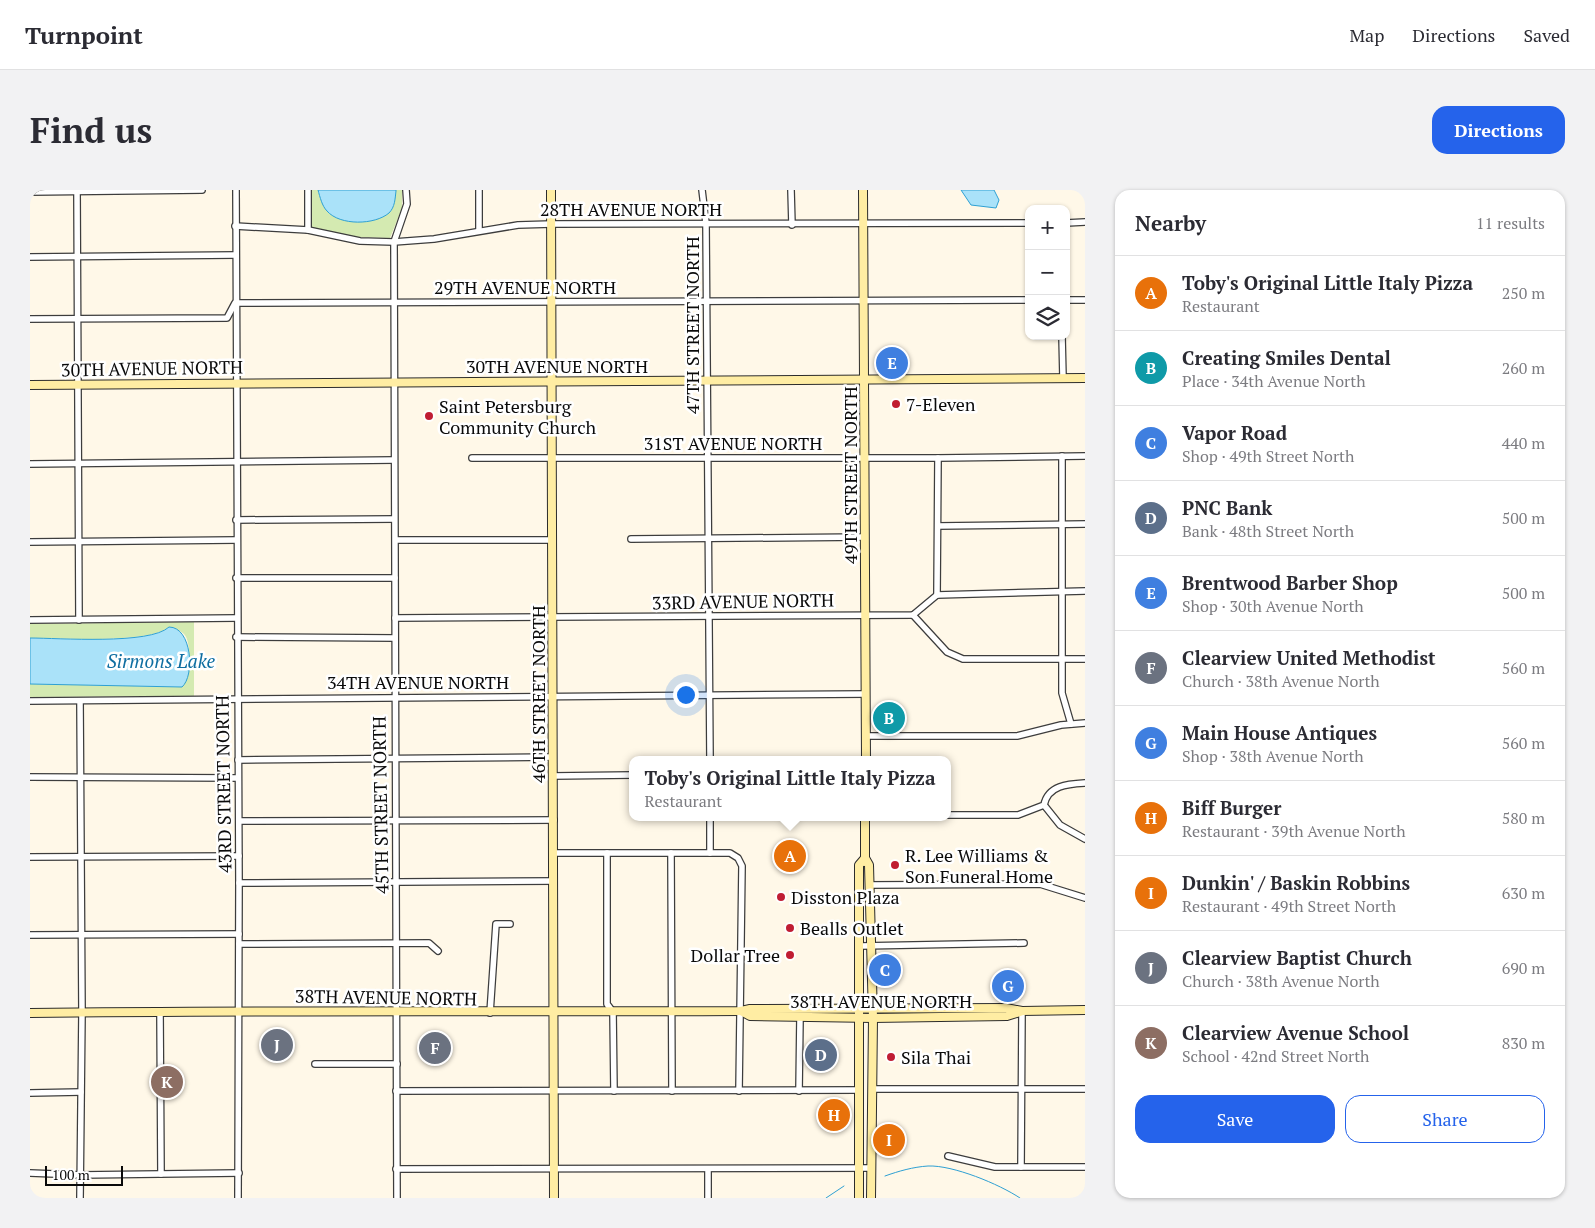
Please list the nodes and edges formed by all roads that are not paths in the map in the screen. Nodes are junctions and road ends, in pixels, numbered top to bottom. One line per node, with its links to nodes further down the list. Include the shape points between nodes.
1 (202, 190): 10 (street)
2 (236, 190): 19 (street, 43RD STREET NORTH)
3 (308, 190): 20 (street)
4 (406, 190): 22 (street, 45TH STREET NORTH, via 406,204)
5 (479, 190): 21 (street)
6 (551, 190): 17 (main road, 46TH STREET NORTH)
7 (702, 190): 14 (street, 47TH STREET NORTH)
8 (791, 190): 18 (street)
9 (864, 190): 12 (main road, 49TH STREET NORTH)
10 (77, 191): 11 (street); 25 (street)
11 (30, 192)
12 (864, 222): 15 (street, 28TH AVENUE NORTH); 18 (street, 28TH AVENUE NORTH); 26 (main road, 49TH STREET NORTH)
13 (1085, 222): 16 (street)
14 (706, 223): 17 (street, 28TH AVENUE NORTH); 18 (street, 28TH AVENUE NORTH); 31 (street, 47TH STREET NORTH)
15 (1025, 223)
16 (1070, 223)
17 (552, 224): 21 (street, 28TH AVENUE NORTH); 30 (main road, 46TH STREET NORTH)
18 (792, 225)
19 (235, 226): 20 (street, 28TH AVENUE NORTH); 23 (street, 43RD STREET NORTH)
20 (308, 230): 22 (street, 28TH AVENUE NORTH, via 360,241)
21 (479, 230): 22 (street, 28TH AVENUE NORTH, via 434,239)
22 (394, 242): 33 (street, 45TH STREET NORTH)
23 (235, 255): 25 (street); 32 (street, 43RD STREET NORTH)
24 (30, 257): 25 (street)
25 (77, 257): 35 (street)
26 (864, 300): 27 (street, 29TH AVENUE NORTH); 31 (street, 29TH AVENUE NORTH); 39 (main road, 49TH STREET NORTH)
27 (1025, 300)
28 (1070, 300): 29 (street)
29 (1085, 300)
30 (552, 302): 31 (street, 29TH AVENUE NORTH); 33 (street, 29TH AVENUE NORTH); 40 (main road, 46TH STREET NORTH)
31 (706, 302): 41 (street, 47TH STREET NORTH)
32 (235, 303): 33 (street, 29TH AVENUE NORTH); 35 (street, via 227,318); 42 (street, 43RD STREET NORTH)
33 (394, 303): 43 (street, 45TH STREET NORTH)
34 (30, 319): 35 (street)
35 (77, 319): 44 (street)
36 (1062, 340): 37 (street)
37 (1063, 378): 38 (main road, 30TH AVENUE NORTH); 39 (main road, 30TH AVENUE NORTH)
38 (1085, 378)
39 (865, 380): 41 (main road, 30TH AVENUE NORTH); 49 (main road, 49TH STREET NORTH)
40 (552, 381): 41 (main road, 30TH AVENUE NORTH); 43 (main road, 30TH AVENUE NORTH); 51 (main road, 46TH STREET NORTH)
41 (707, 381): 52 (street, 47TH STREET NORTH)
42 (236, 382): 43 (main road, 30TH AVENUE NORTH); 44 (main road, 30TH AVENUE NORTH); 54 (street, 43RD STREET NORTH)
43 (395, 382): 53 (street, 45TH STREET NORTH)
44 (79, 384): 45 (main road, 30TH AVENUE NORTH); 55 (street)
45 (30, 385)
46 (1062, 456): 47 (street, 31ST AVENUE NORTH); 50 (street, 31ST AVENUE NORTH); 59 (street)
47 (1085, 456)
48 (472, 458): 51 (street, 31ST AVENUE NORTH)
49 (865, 458): 50 (street, 31ST AVENUE NORTH); 52 (street, 31ST AVENUE NORTH); 62 (main road, 49TH STREET NORTH)
50 (938, 458): 61 (street)
51 (552, 459): 52 (street, 31ST AVENUE NORTH); 67 (main road, 46TH STREET NORTH)
52 (707, 459): 63 (street, 47TH STREET NORTH)
53 (394, 460): 54 (street); 57 (street, 45TH STREET NORTH)
54 (236, 462): 55 (street); 58 (street, 43RD STREET NORTH)
55 (80, 463): 56 (street); 68 (street)
56 (30, 464)
57 (394, 519): 58 (street); 66 (street, 45TH STREET NORTH)
58 (236, 520): 65 (street, 43RD STREET NORTH)
59 (1061, 524): 60 (street); 61 (street); 72 (street)
60 (1085, 524)
61 (938, 526): 74 (street)
62 (865, 537): 63 (street); 75 (main road, 49TH STREET NORTH)
63 (710, 538): 64 (street); 78 (street, 47TH STREET NORTH)
64 (631, 539)
65 (236, 540): 68 (street); 70 (street, 43RD STREET NORTH)
66 (396, 540): 67 (street); 71 (street, 45TH STREET NORTH)
67 (552, 540): 77 (main road, 46TH STREET NORTH)
68 (80, 541): 69 (street); 82 (street)
69 (30, 542)
70 (236, 578): 71 (street); 79 (street, 43RD STREET NORTH)
71 (395, 578): 80 (street, 45TH STREET NORTH)
72 (1062, 592): 73 (street); 74 (street); 85 (street)
73 (1085, 592)
74 (937, 595): 76 (street)
75 (865, 615): 76 (street, 33RD AVENUE NORTH); 78 (street, 33RD AVENUE NORTH); 87 (main road, 49TH STREET NORTH)
76 (913, 615): 85 (street, via 948,652 963,659)
77 (553, 617): 78 (street, 33RD AVENUE NORTH); 80 (street, 33RD AVENUE NORTH); 90 (main road, 46TH STREET NORTH)
78 (709, 617): 88 (street, 47TH STREET NORTH)
79 (236, 618): 82 (street); 83 (street, 43RD STREET NORTH)
80 (395, 618): 84 (street, 45TH STREET NORTH)
81 (30, 620): 82 (street)
82 (79, 620)
83 (236, 637): 84 (street); 91 (street, 43RD STREET NORTH)
84 (394, 638): 89 (street, 45TH STREET NORTH)
85 (1062, 659): 86 (street); 94 (street, via 1062,693)
86 (1085, 659)
87 (866, 694): 88 (street, 34TH AVENUE NORTH); 96 (main road, 49TH STREET NORTH)
88 (710, 695): 90 (street, 34TH AVENUE NORTH); 97 (street, 47TH STREET NORTH)
89 (394, 696): 90 (street, 34TH AVENUE NORTH); 91 (street, 34TH AVENUE NORTH); 100 (street, 45TH STREET NORTH)
90 (553, 696): 99 (main road, 46TH STREET NORTH)
91 (238, 698): 93 (street, 34TH AVENUE NORTH); 101 (street, 43RD STREET NORTH)
92 (30, 701): 93 (street, 34TH AVENUE NORTH)
93 (80, 701): 105 (street)
94 (1071, 724): 95 (street); 96 (street, via 1017,736)
95 (1085, 724)
96 (866, 736): 98 (main road, 49TH STREET NORTH)
97 (710, 756)
98 (866, 756)
99 (553, 757): 100 (street); 103 (main road, 46TH STREET NORTH)
100 (395, 758): 101 (street); 110 (street, 45TH STREET NORTH)
101 (238, 760): 106 (street, 43RD STREET NORTH)
102 (629, 775): 103 (street)
103 (553, 776): 111 (main road, 46TH STREET NORTH)
104 (30, 777): 105 (street)
105 (81, 777): 106 (street); 122 (street)
106 (238, 778): 112 (street, 43RD STREET NORTH)
107 (1085, 783): 108 (street, via 1065,784 1050,791)
108 (1044, 805): 109 (street, via 1018,815); 115 (street, via 1060,825)
109 (951, 815)
110 (395, 820): 111 (street); 112 (street); 125 (street, 45TH STREET NORTH)
111 (554, 820): 116 (main road, 46TH STREET NORTH)
112 (239, 821): 120 (street, 43RD STREET NORTH)
113 (710, 821): 119 (street)
114 (865, 821): 123 (main road)
115 (1085, 839)
116 (554, 853): 117 (street); 124 (main road, 46TH STREET NORTH)
117 (607, 853): 118 (street); 150 (street, via 608,1004)
118 (672, 853): 119 (street); 151 (street)
119 (710, 853): 146 (street, via 730,853 742,866)
120 (239, 856): 122 (street); 126 (street, 43RD STREET NORTH)
121 (30, 857): 122 (street)
122 (81, 857): 131 (street)
123 (865, 858): 127 (main road, via 869,865); 128 (main road, via 859,865)
124 (554, 881): 125 (street); 149 (main road, 46TH STREET NORTH)
125 (396, 882): 126 (street); 134 (street, 45TH STREET NORTH)
126 (239, 883): 132 (street, 43RD STREET NORTH)
127 (869, 885): 128 (main road); 129 (street, via 1040,884); 138 (main road)
128 (860, 896): 137 (main road)
129 (1085, 898)
130 (510, 924): 153 (street, via 496,924)
131 (82, 934): 132 (street); 133 (street); 148 (street)
132 (239, 934): 136 (street, 43RD STREET NORTH)
133 (30, 935)
134 (396, 943): 136 (street); 139 (street, via 429,943); 142 (street, 45TH STREET NORTH)
135 (1024, 943): 138 (street)
136 (239, 944): 145 (street, 43RD STREET NORTH)
137 (861, 946): 138 (street); 140 (main road)
138 (872, 946): 141 (main road)
139 (438, 951)
140 (860, 1007): 141 (main road, 38TH AVENUE NORTH); 146 (main road, 38TH AVENUE NORTH, via 750,1008); 155 (main road)
141 (872, 1008): 147 (main road, 38TH AVENUE NORTH, via 1006,1008); 156 (main road)
142 (397, 1010): 145 (main road, 38TH AVENUE NORTH); 153 (main road, 38TH AVENUE NORTH); 158 (street, 45TH STREET NORTH)
143 (1085, 1010): 147 (main road, 38TH AVENUE NORTH)
144 (160, 1011): 145 (main road, 38TH AVENUE NORTH); 148 (main road, 38TH AVENUE NORTH); 181 (street)
145 (239, 1011): 180 (street, 43RD STREET NORTH)
146 (741, 1011): 151 (main road, 38TH AVENUE NORTH); 154 (main road, 38TH AVENUE NORTH, via 750,1016); 167 (street)
147 (1022, 1011): 156 (main road, 38TH AVENUE NORTH, via 1007,1016); 159 (street)
148 (82, 1012): 152 (main road, 38TH AVENUE NORTH); 169 (street)
149 (554, 1012): 150 (main road, 38TH AVENUE NORTH); 153 (main road, 38TH AVENUE NORTH); 164 (main road, 46TH STREET NORTH)
150 (614, 1012): 151 (main road, 38TH AVENUE NORTH); 165 (street)
151 (672, 1012): 166 (street)
152 (30, 1013)
153 (490, 1013)
154 (800, 1017): 155 (main road, 38TH AVENUE NORTH); 168 (street)
155 (861, 1017): 156 (main road, 38TH AVENUE NORTH); 162 (main road)
156 (873, 1018): 161 (main road)
157 (315, 1064): 158 (street)
158 (397, 1064): 163 (street, 45TH STREET NORTH)
159 (1022, 1088): 160 (street); 161 (street); 172 (street)
160 (1085, 1088)
161 (872, 1089): 175 (main road)
162 (860, 1090): 168 (street); 174 (main road)
163 (396, 1091): 164 (street); 176 (street, 45TH STREET NORTH)
164 (554, 1091): 165 (street); 177 (main road, 46TH STREET NORTH)
165 (614, 1091): 166 (street)
166 (672, 1091): 167 (street)
167 (739, 1091): 168 (street)
168 (799, 1091)
169 (82, 1092): 170 (street); 182 (street)
170 (30, 1093)
171 (948, 1156): 172 (street, via 995,1167)
172 (1021, 1167): 173 (street)
173 (1085, 1167)
174 (860, 1168): 175 (street); 178 (street); 188 (main road)
175 (871, 1168): 189 (main road)
176 (396, 1169): 177 (street); 185 (street, 45TH STREET NORTH)
177 (554, 1169): 178 (street); 186 (main road, 46TH STREET NORTH)
178 (708, 1170): 187 (street)
179 (30, 1173): 182 (street)
180 (239, 1173): 181 (street); 184 (street, 43RD STREET NORTH)
181 (161, 1174): 182 (street)
182 (80, 1175): 183 (street)
183 (80, 1198)
184 (238, 1198)
185 (397, 1198)
186 (554, 1198)
187 (708, 1198)
188 (859, 1198)
189 (871, 1198)

